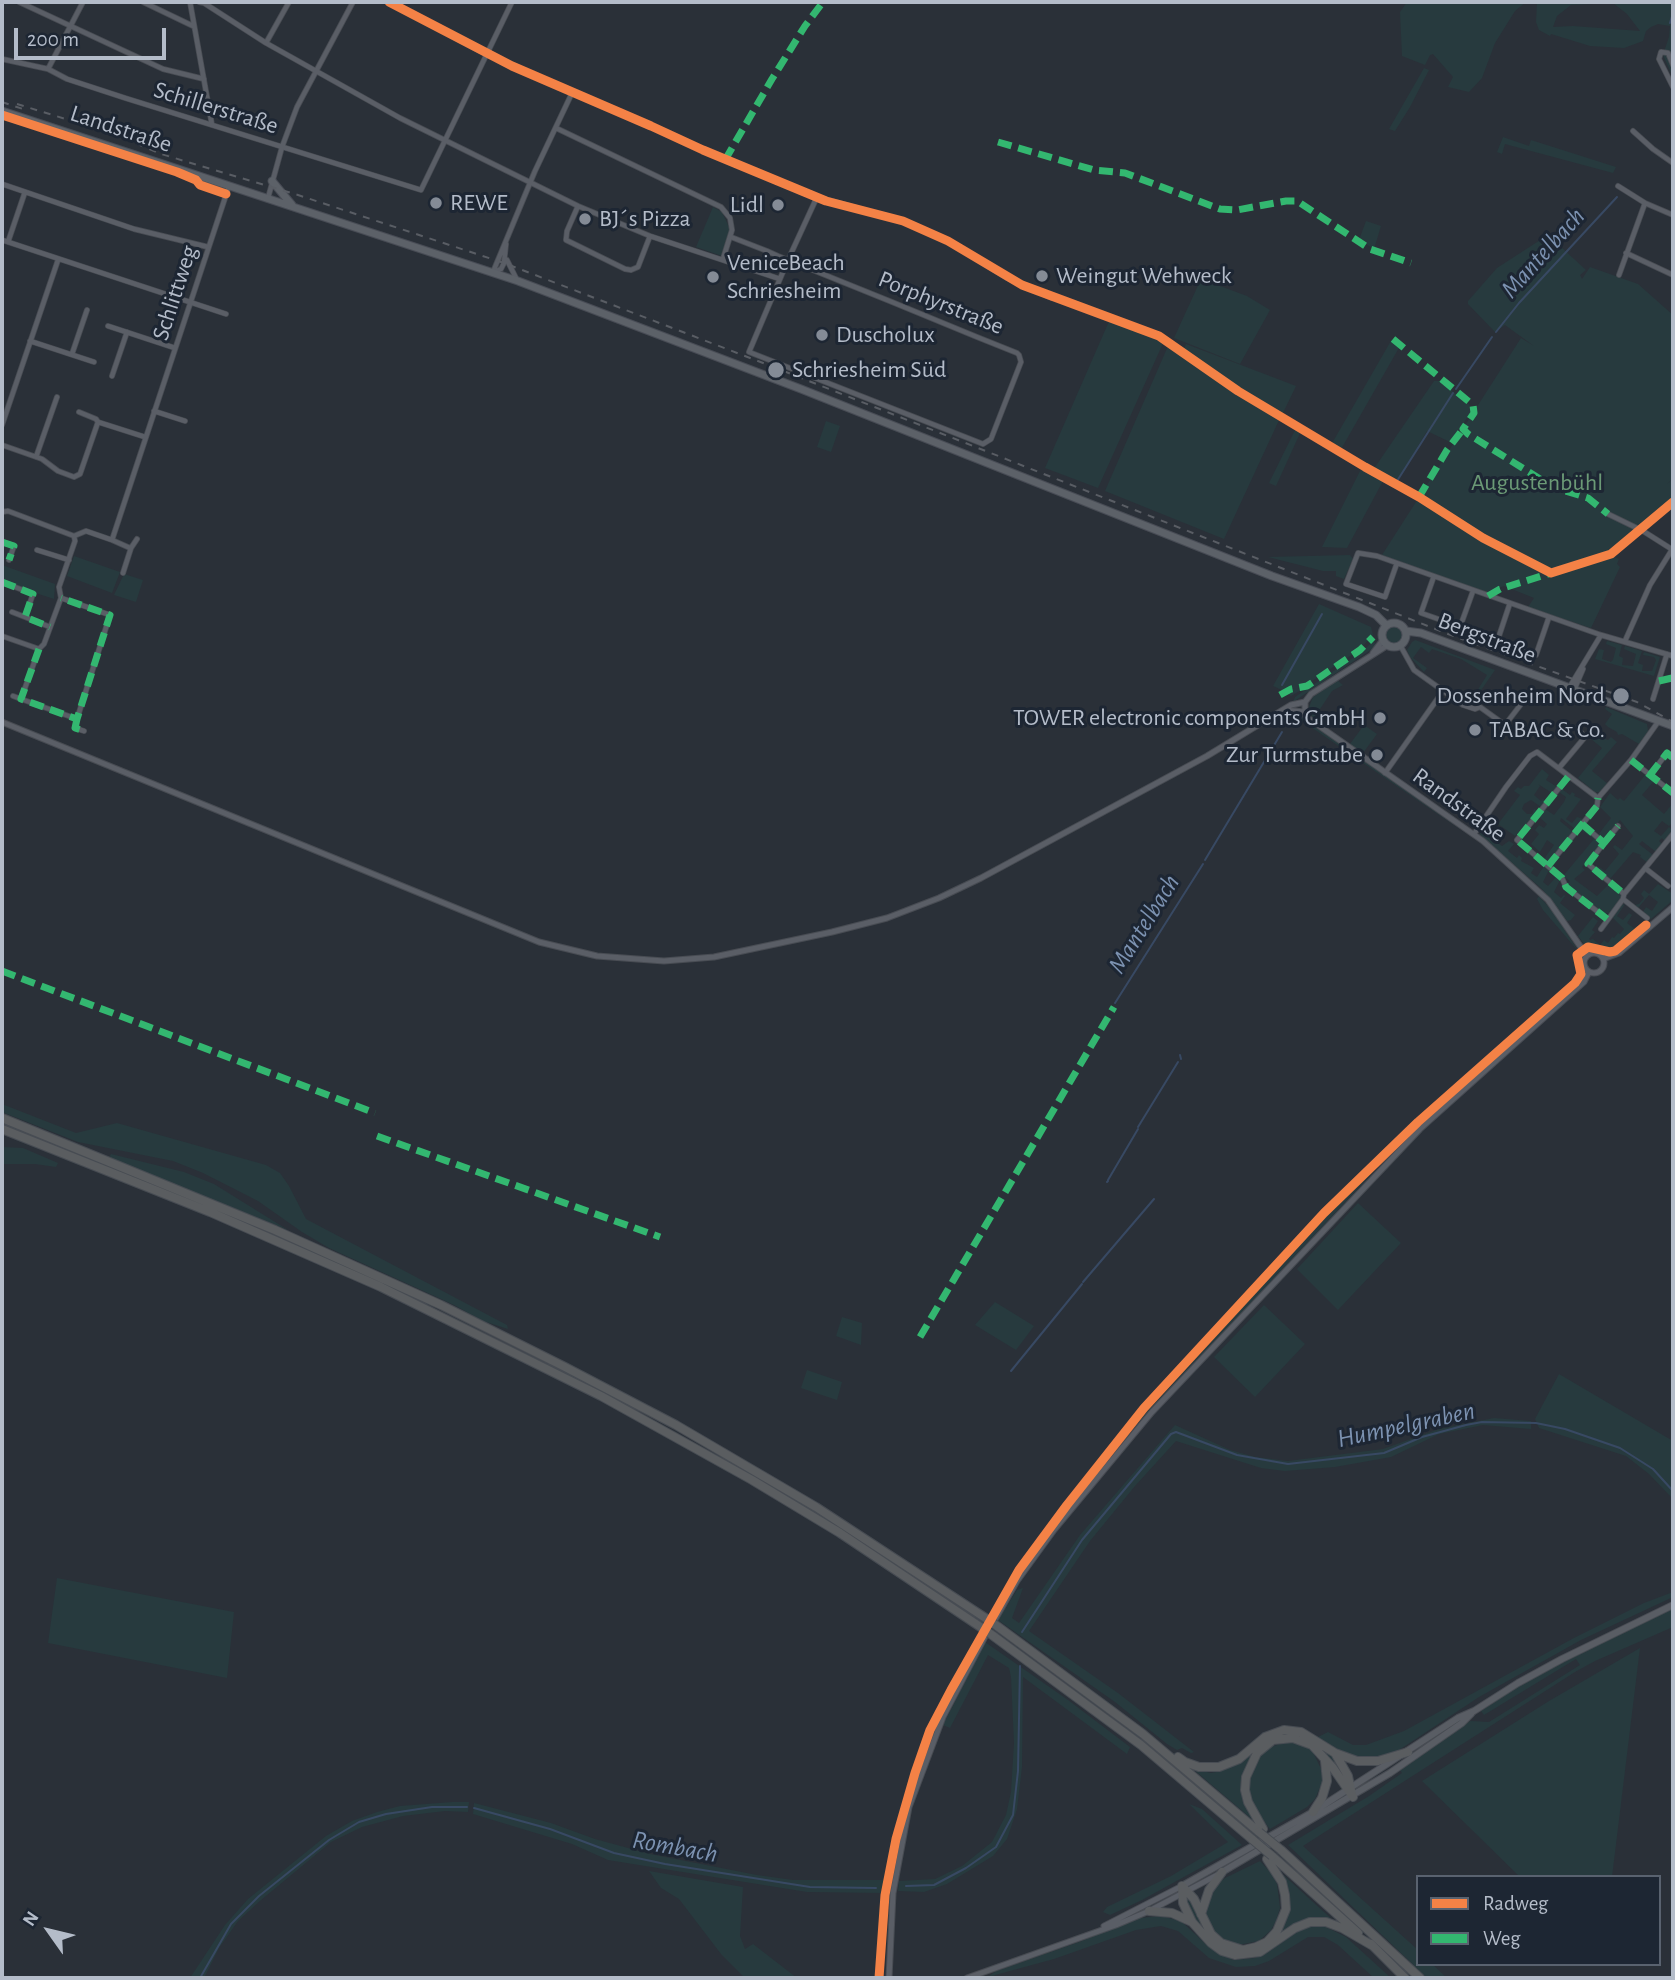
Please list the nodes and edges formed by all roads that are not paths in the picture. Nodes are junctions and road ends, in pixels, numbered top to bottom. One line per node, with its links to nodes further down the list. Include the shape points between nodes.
1 (19, 2): 10 (street)
2 (83, 2): 10 (street)
3 (143, 2): 11 (street)
4 (190, 2): 5 (street); 11 (street)
5 (197, 2): 12 (street)
6 (289, 2): 12 (street)
7 (353, 2): 17 (street)
8 (388, 2): 13 (street)
9 (512, 2): 13 (street)
10 (70, 26): 16 (street); 18 (street, via 163,69)
11 (194, 27): 18 (street)
12 (266, 43): 17 (street)
13 (486, 54): 22 (street, via 572,93); 24 (street)
14 (2, 59): 16 (street, Schillerstraße)
15 (1673, 65): 19 (street, via 1670,55 1661,52 1659,59)
16 (48, 69): 21 (street, Schillerstraße)
17 (315, 71): 24 (street); 25 (street)
18 (204, 79): 21 (street)
19 (1673, 88)
20 (2, 111): 30 (main road, Landstraße)
21 (212, 126): 25 (street, Schillerstraße)
22 (556, 128): 28 (street); 39 (street, via 721,207 730,218)
23 (1633, 131): 26 (street)
24 (444, 141): 25 (street, Schillerstraße, via 421,190); 28 (street)
25 (282, 147): 27 (street)
26 (1673, 163)
27 (272, 181): 33 (street); 36 (main road)
28 (530, 183): 35 (street); 40 (street)
29 (2, 184): 32 (street)
30 (229, 186): 33 (main road, Landstraße); 42 (street, Schlittweg)
31 (1618, 186): 34 (street)
32 (25, 192): 41 (street); 42 (street, via 134,229)
33 (267, 199): 36 (main road, Landstraße)
34 (1645, 203): 37 (street); 43 (street)
35 (578, 206): 38 (street); 38 (street, via 566,240 625,269 638,267)
36 (293, 207): 48 (main road, Landstraße)
37 (1673, 215)
38 (650, 236): 45 (street)
39 (731, 237): 45 (street); 47 (street, Porphyrstraße)
40 (506, 240): 44 (street); 48 (street)
41 (5, 241): 46 (street)
42 (208, 247): 54 (street, Schlittweg)
43 (1626, 253): 49 (street); 50 (street)
44 (506, 258): 48 (street, via 501,269); 52 (street)
45 (723, 259): 51 (street)
46 (58, 260): 54 (street); 59 (street)
47 (789, 260): 51 (street); 51 (street, Porphyrstraße, via 1017,353 1021,362 990,439 983,443 749,352); 53 (street, via 817,197 903,221)
48 (493, 272): 52 (main road, Landstraße)
49 (1619, 275)
50 (1673, 275)
51 (780, 279)
52 (518, 281): 97 (main road, Landstraße, via 1359,607)
53 (1052, 298)
54 (189, 304): 56 (street); 60 (street, Schlittweg)
55 (87, 310): 61 (street)
56 (226, 314)
57 (108, 326): 58 (street)
58 (127, 332): 60 (street); 63 (street)
59 (30, 341): 61 (street); 69 (street)
60 (175, 348): 65 (street, Schlittweg)
61 (72, 355): 62 (street)
62 (94, 362)
63 (112, 376)
64 (57, 397): 72 (street)
65 (154, 411): 67 (street); 70 (street, Schlittweg)
66 (79, 412): 68 (street)
67 (185, 421)
68 (98, 422): 70 (street); 72 (street, via 78,476 58,471)
69 (2, 425)
70 (145, 437): 79 (street, Schlittweg)
71 (2, 444): 72 (street)
72 (36, 457)
73 (1673, 502): 76 (street)
74 (2, 512): 77 (street)
75 (1608, 514): 76 (street)
76 (1639, 530): 83 (street); 88 (street, via 1605,557)
77 (74, 536): 79 (street, via 86,531); 85 (street)
78 (137, 538): 81 (street)
79 (112, 540): 81 (street)
80 (2, 542): 84 (street, via 14,547)
81 (131, 548): 87 (street)
82 (37, 550): 85 (street)
83 (1673, 550): 102 (street, via 1650,585)
84 (9, 560)
85 (68, 561): 92 (street, via 59,587)
86 (1397, 563): 86 (street, via 1385,597 1346,584 1358,553); 89 (street)
87 (123, 573)
88 (1551, 573)
89 (1434, 576): 91 (street); 91 (street, via 1421,613 1460,627)
90 (2, 582): 95 (street, via 33,594)
91 (1473, 591): 93 (street)
92 (61, 598): 98 (street); 120 (street, via 110,615)
93 (1510, 603): 96 (street); 96 (street, via 1497,642 1536,655)
94 (12, 612): 95 (street)
95 (25, 617): 98 (street)
96 (1549, 617): 100 (street)
97 (1386, 625): 99 (main road, via 1398,623); 103 (main road, via 1381,634)
98 (50, 627): 105 (street)
99 (1406, 632): 104 (main road); 110 (main road, Bergstraße, via 1421,633)
100 (1601, 635): 102 (street); 108 (street)
101 (2, 636): 105 (street)
102 (1625, 641): 106 (street)
103 (1385, 643): 104 (main road); 117 (street)
104 (1400, 645): 111 (street, via 1414,670)
105 (39, 649): 114 (street)
106 (1667, 654): 107 (street); 116 (street)
107 (1673, 656)
108 (1584, 665): 109 (street); 110 (street)
109 (1580, 681): 110 (street); 112 (street)
110 (1571, 690): 112 (main road, Bergstraße)
111 (1443, 691): 115 (street, via 1505,725); 129 (street)
112 (1585, 695): 121 (main road, Bergstraße)
113 (13, 696): 114 (street)
114 (21, 699): 120 (street)
115 (1525, 699)
116 (1653, 699)
117 (1306, 700): 118 (street); 119 (street)
118 (1284, 710): 119 (street); 122 (street, via 1195,763 939,898 832,932 714,957 664,961 597,956 539,942)
119 (1304, 712): 129 (street, Randstraße, via 1308,720)
120 (77, 719): 125 (street, via 75,728)
121 (1656, 721): 123 (main road, Bergstraße); 127 (street)
122 (2, 722)
123 (1673, 726)
124 (1577, 727): 128 (street, via 1585,737)
125 (84, 732)
126 (1673, 758): 130 (street, via 1667,753)
127 (1631, 760): 130 (street); 133 (street)
128 (1559, 768): 131 (street); 136 (street, via 1537,752 1530,756)
129 (1385, 773): 136 (street, Randstraße)
130 (1650, 775): 132 (street)
131 (1569, 777): 133 (street); 139 (street, via 1517,840)
132 (1673, 793)
133 (1598, 798): 134 (street)
134 (1582, 824): 138 (street); 139 (street)
135 (1618, 826): 138 (street)
136 (1474, 834): 147 (street, Randstraße, via 1548,900)
137 (1672, 837): 140 (street)
138 (1604, 843): 142 (street, via 1588,864)
139 (1548, 866): 145 (street, via 1566,887)
140 (1646, 868): 141 (street); 142 (street)
141 (1668, 886)
142 (1624, 896): 144 (street); 145 (street)
143 (1673, 907): 148 (street, via 1619,953)
144 (1647, 918)
145 (1607, 919): 146 (street)
146 (1601, 929)
147 (1587, 956): 148 (street, via 1596,954); 149 (street, via 1584,965)
148 (1603, 959): 149 (street, via 1599,972)
149 (1589, 972): 169 (street, via 1584,982 1420,1129 1214,1345 1081,1495 1017,1581 956,1689 909,1807 897,1864)
150 (2, 1118): 154 (highway, bridge, via 275,1230 441,1305 676,1425 816,1507 998,1626)
151 (2, 1129): 161 (highway, bridge, via 381,1287 601,1395 752,1480 992,1635 1141,1745)
152 (1673, 1605): 153 (main road, via 1562,1659)
153 (1474, 1711): 155 (main road); 158 (main road)
154 (1143, 1734): 156 (highway, via 1185,1762 1209,1769 1230,1764 1265,1737 1284,1730 1301,1732); 160 (highway)
155 (1408, 1752): 156 (highway, via 1367,1762); 158 (main road)
156 (1335, 1753): 158 (highway, via 1345,1767)
157 (1325, 1758): 158 (highway); 159 (highway, via 1327,1781); 160 (highway, via 1312,1745 1293,1738 1273,1740 1256,1753 1245,1790)
158 (1350, 1792): 159 (main road); 162 (main road)
159 (1312, 1812): 163 (main road)
160 (1261, 1830): 172 (highway, bridge)
161 (1270, 1857): 165 (highway, via 1286,1895 1283,1920 1267,1942 1243,1950 1231,1948 1211,1934); 168 (highway)
162 (1222, 1872): 163 (street); 165 (highway, via 1209,1890)
163 (1184, 1890): 164 (street); 165 (highway); 166 (highway, via 1183,1903); 167 (street)
164 (1149, 1911): 166 (highway, via 1172,1913); 167 (street)
165 (1201, 1914)
166 (1192, 1922): 168 (highway, via 1211,1944 1235,1955 1260,1952 1310,1922 1342,1928)
167 (1095, 1931): 170 (street)
168 (1373, 1946): 171 (highway)
169 (889, 1978)
170 (967, 1978)
171 (1405, 1978)
172 (1420, 1978)

